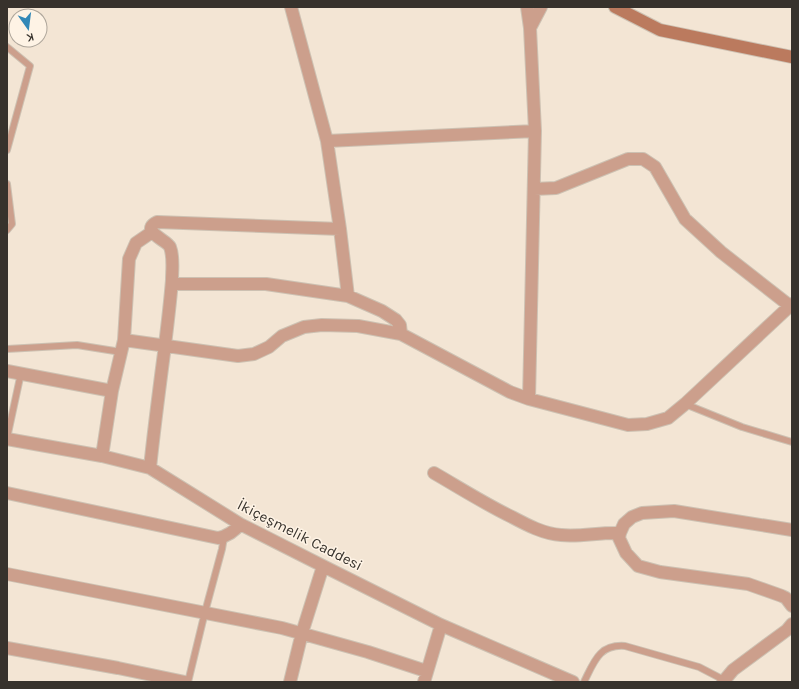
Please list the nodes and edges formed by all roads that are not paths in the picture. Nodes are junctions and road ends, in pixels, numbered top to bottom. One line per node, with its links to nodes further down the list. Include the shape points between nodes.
1 (291, 7): 9 (street)
2 (527, 7): 5 (street)
3 (541, 7): 5 (street)
4 (615, 7): 7 (street, via 660,30)
5 (530, 28): 8 (street)
6 (7, 47): 10 (lane, via 30,66)
7 (792, 57)
8 (535, 131): 9 (street); 12 (street)
9 (326, 141): 13 (street)
10 (7, 150)
11 (7, 184): 14 (lane, via 12,224)
12 (534, 189): 18 (street, via 556,188 628,159 643,159 655,167 685,218 721,252); 26 (street)
13 (340, 229): 15 (street, via 157,222 152,226); 17 (street)
14 (7, 230)
15 (152, 232): 16 (street, via 170,247 173,262); 21 (street, via 136,243 129,258)
16 (172, 284): 17 (street, via 266,284); 20 (street)
17 (348, 296): 19 (street, via 396,320 400,325)
18 (791, 305): 27 (street)
19 (401, 334): 20 (street, via 358,326 304,327 282,336 269,347 254,354 238,356); 26 (street, via 510,392)
20 (165, 345): 21 (street); 31 (street)
21 (123, 346): 22 (lane); 25 (street)
22 (7, 349)
23 (7, 371): 24 (street)
24 (21, 374): 25 (street); 28 (lane)
25 (112, 391): 30 (street)
26 (529, 399): 27 (street, via 628,425 647,424 668,418)
27 (685, 404): 29 (lane, via 742,427)
28 (7, 439): 30 (street, İkiçeşmelik Caddesi)
29 (792, 442)
30 (102, 456): 31 (street, İkiçeşmelik Caddesi)
31 (150, 468): 34 (street, İkiçeşmelik Caddesi)
32 (434, 473): 36 (street, via 484,503 532,527 560,535)
33 (7, 493): 37 (street, via 218,538)
34 (240, 524): 37 (street); 38 (street, İkiçeşmelik Caddesi)
35 (792, 530): 36 (street, via 674,511 642,512 624,524)
36 (620, 533): 40 (street, via 619,538 626,553 638,566 660,572 748,584 786,598)
37 (224, 537): 41 (lane)
38 (323, 566): 43 (street, İkiçeşmelik Caddesi); 44 (street)
39 (7, 574): 41 (street)
40 (792, 606)
41 (205, 612): 44 (street); 49 (lane)
42 (792, 624): 47 (street, via 733,670)
43 (441, 625): 46 (street); 51 (street, İkiçeşmelik Caddesi)
44 (302, 633): 46 (street, via 368,652); 50 (street)
45 (7, 648): 48 (street)
46 (425, 677)
47 (724, 681): 52 (lane, via 699,667 625,646 615,646 599,654)
48 (185, 682)
49 (188, 682)
50 (290, 682)
51 (573, 682)
52 (584, 682)

